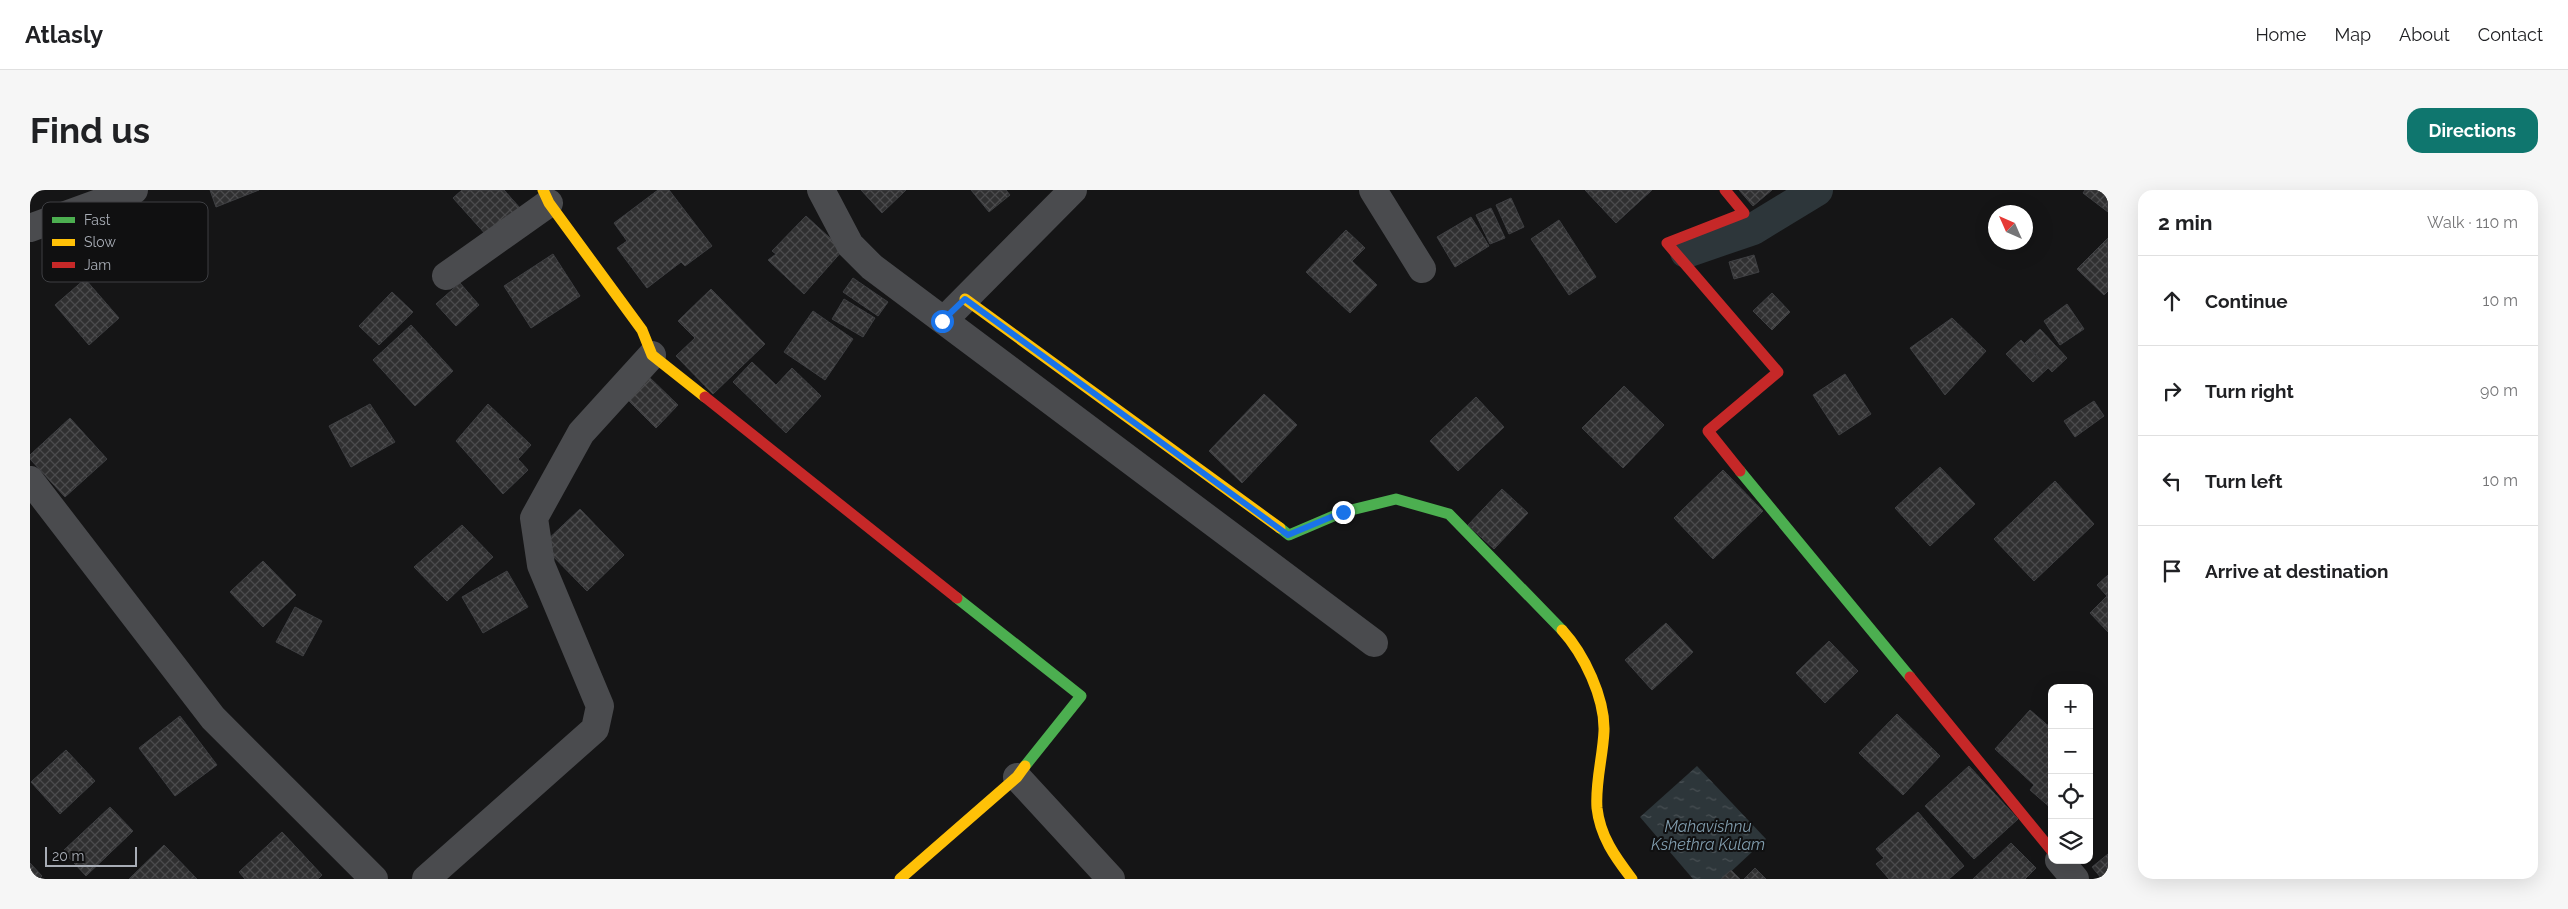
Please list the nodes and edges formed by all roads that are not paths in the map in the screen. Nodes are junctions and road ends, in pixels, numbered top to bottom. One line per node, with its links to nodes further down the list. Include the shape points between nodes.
1 (134, 190): 7 (street)
2 (822, 190): 13 (street, via 850,245 872,267)
3 (1073, 190): 12 (street)
4 (1373, 190): 10 (street)
5 (1725, 190): 18 (street, via 1744,212 1667,243 1778,372 1708,431)
6 (546, 196): 11 (street); 14 (street, via 642,330)
7 (101, 202)
8 (42, 224): 9 (street)
9 (30, 228)
10 (1422, 269)
11 (446, 276)
12 (965, 299): 13 (street); 24 (street, via 1288,535 1343,512 1396,499 1449,514 1574,643 1595,684 1604,728 1597,807 1602,831 1612,853)
13 (942, 321): 16 (street)
14 (652, 355): 17 (street, via 1081,696); 21 (street, via 581,433 534,518 541,565 600,706 595,728)
15 (30, 480): 20 (street, via 213,718)
16 (1374, 643)
17 (1017, 777): 22 (street); 23 (street)
18 (2048, 846)
19 (2062, 864): 25 (street)
20 (374, 879)
21 (426, 879)
22 (900, 879)
23 (1110, 879)
24 (1632, 879)
25 (2075, 879)

